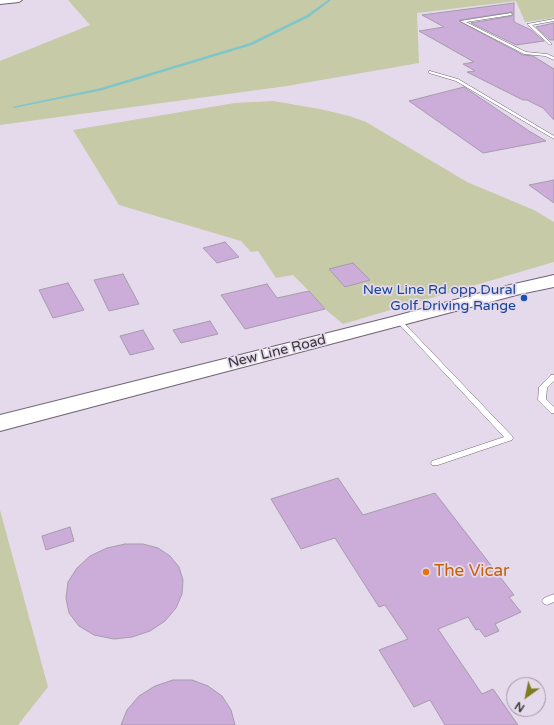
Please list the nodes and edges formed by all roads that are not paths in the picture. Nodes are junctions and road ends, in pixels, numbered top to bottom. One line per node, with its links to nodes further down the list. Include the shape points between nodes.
1 (19, 0): 2 (street)
2 (0, 2)
3 (511, 14): 6 (lane, via 462,21 526,53 546,55)
4 (554, 20): 5 (lane, via 529,24)
5 (550, 44)
6 (554, 59)
7 (430, 72): 8 (lane, via 457,80)
8 (554, 138)
9 (554, 281): 10 (main road, New Line Road, via 517,288)
10 (399, 321): 13 (main road, New Line Road); 14 (lane, via 509,438)
11 (554, 377): 12 (lane, via 543,387 542,400)
12 (554, 411)
13 (0, 423)
14 (434, 463)

